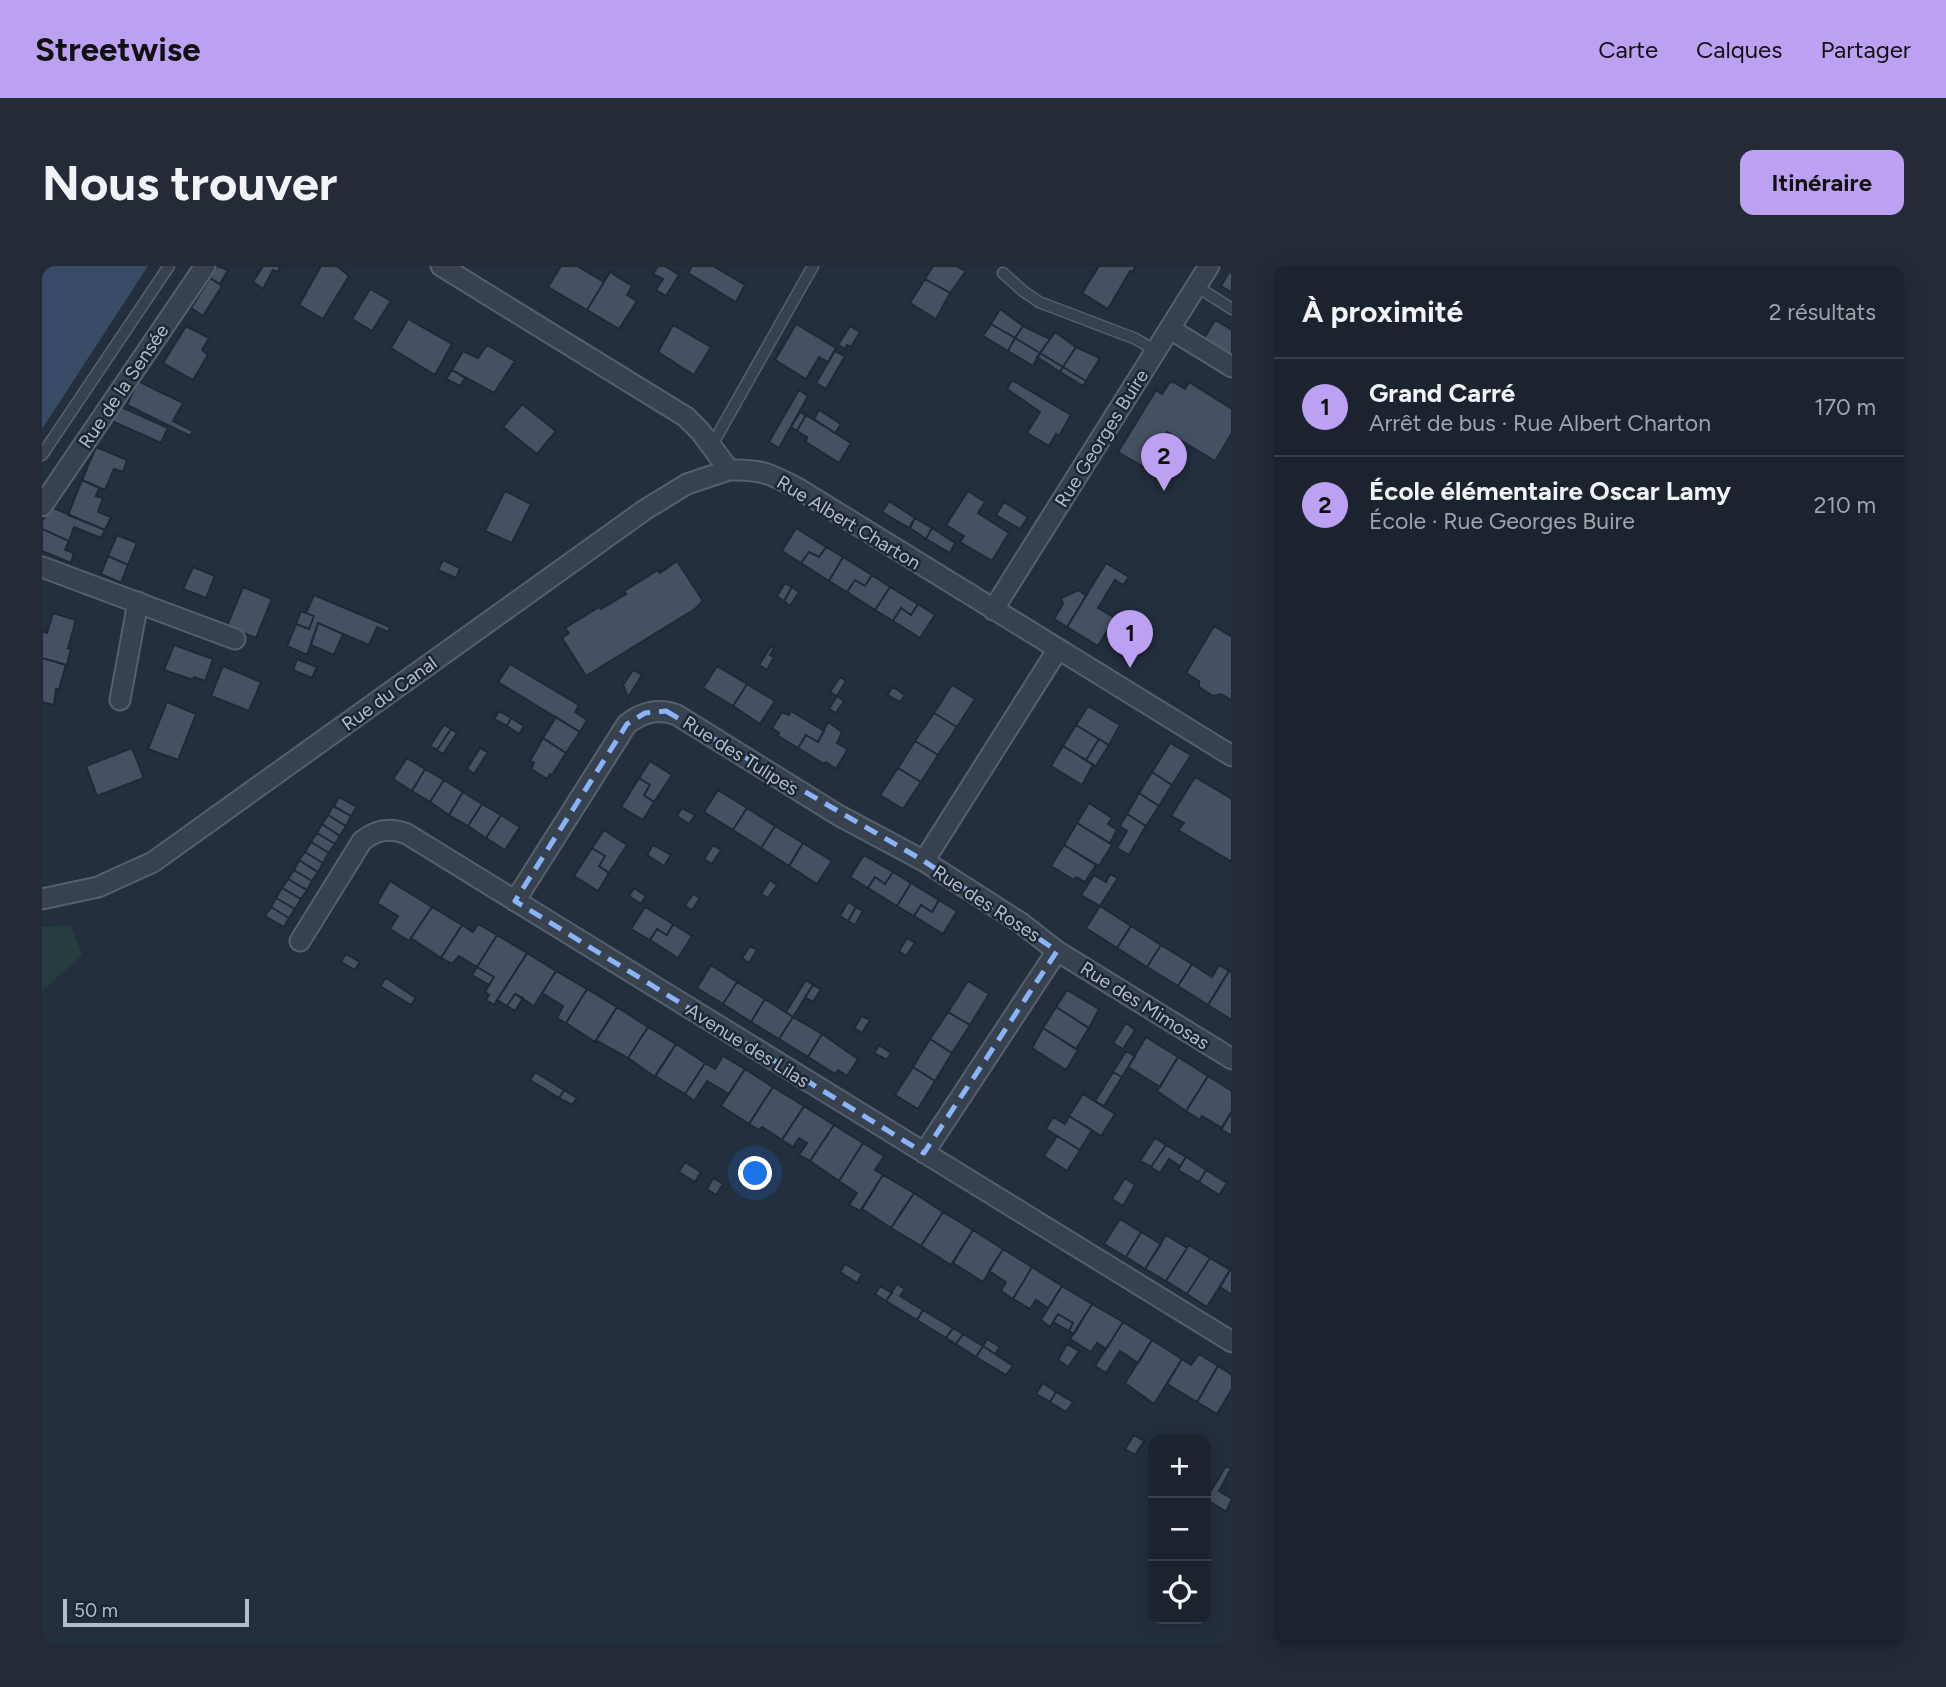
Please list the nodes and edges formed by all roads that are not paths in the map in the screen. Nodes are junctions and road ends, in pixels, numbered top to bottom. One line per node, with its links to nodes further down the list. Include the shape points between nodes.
1 (169, 266): 13 (lane)
2 (205, 266): 15 (street, Rue de la Sensée)
3 (441, 266): 12 (street, via 686,417)
4 (813, 266): 12 (lane)
5 (1209, 266): 7 (street, Rue Georges Buire)
6 (1003, 273): 10 (lane, via 1039,302)
7 (1196, 286): 8 (lane); 9 (street, Rue Georges Buire)
8 (1232, 309)
9 (1170, 329): 10 (street, Rue Georges Buire); 11 (street)
10 (1156, 351): 18 (street, Rue Georges Buire)
11 (1232, 367)
12 (712, 445): 14 (street)
13 (42, 455)
14 (729, 470): 18 (street, Rue Albert Charton, via 765,472 799,489); 24 (street, Rue du Canal, via 687,484 646,509 153,862 98,887)
15 (42, 506)
16 (42, 567): 17 (street)
17 (138, 602): 19 (street); 21 (street)
18 (993, 610): 20 (street, Rue Albert Charton)
19 (235, 639)
20 (1058, 649): 22 (street, Rue Albert Charton); 23 (street, Rue des Roses)
21 (120, 701)
22 (1232, 757)
23 (924, 862): 25 (street, Rue des Tulipes, via 838,815 677,715 656,711 627,724); 27 (street, Rue des Roses)
24 (42, 899)
25 (515, 901): 26 (street, Avenue des Lilas, via 408,834 388,829 362,841); 29 (street, Avenue des Lilas)
26 (300, 941)
27 (1057, 951): 28 (street, Rue des Mimosas); 29 (street, Rue des Roses)
28 (1232, 1059)
29 (924, 1153): 30 (street, Avenue des Lilas)
30 (1232, 1342)

